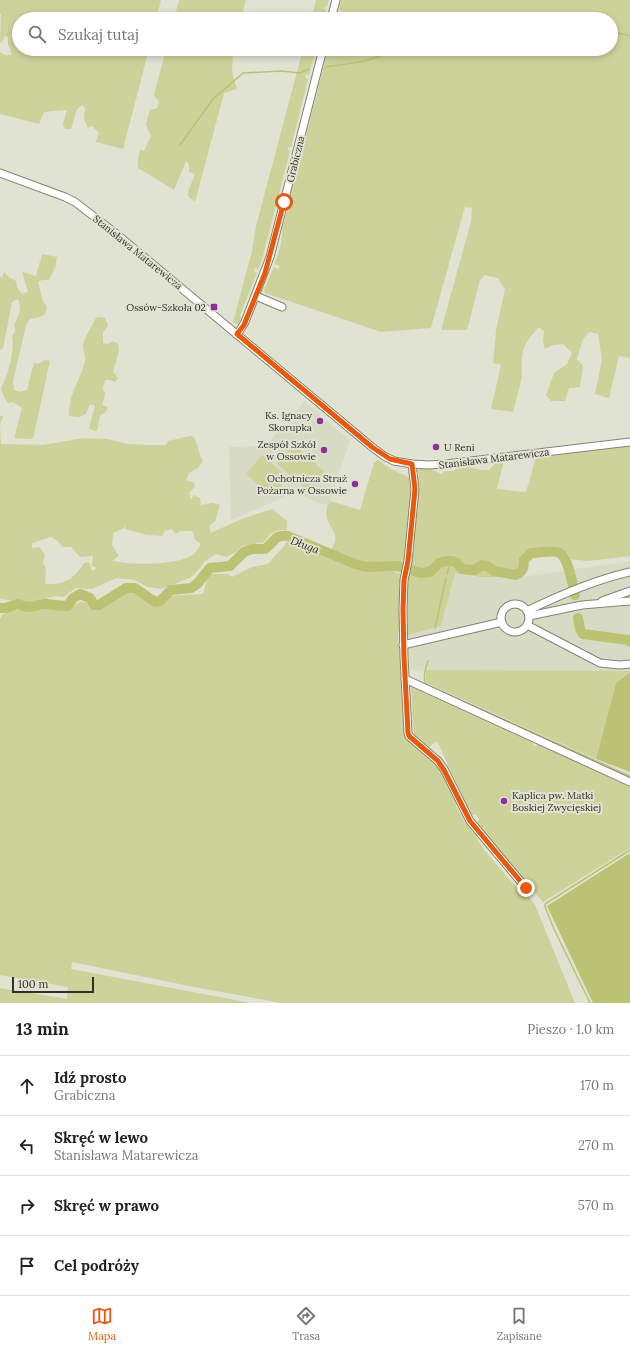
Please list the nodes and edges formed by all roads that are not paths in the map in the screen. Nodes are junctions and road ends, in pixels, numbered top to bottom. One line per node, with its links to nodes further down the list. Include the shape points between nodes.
1 (336, 0): 2 (street)
2 (333, 12)
3 (321, 56): 5 (street, Grabiczna, via 270,257)
4 (0, 173): 7 (street, Stanisława Matarewicza, via 42,187 74,202)
5 (256, 296): 6 (street); 7 (street, Grabiczna, via 244,325)
6 (282, 307)
7 (237, 334): 9 (street, Stanisława Matarewicza, via 372,447 390,459)
8 (630, 442): 9 (street, Stanisława Matarewicza, via 446,464)
9 (412, 464): 17 (street, via 415,489 404,580)
10 (630, 572): 14 (street, via 564,593)
11 (630, 591): 13 (street)
12 (630, 601): 13 (street)
13 (596, 604): 14 (street)
14 (528, 613): 15 (street, via 519,605 510,605 503,611); 16 (street)
15 (502, 622): 16 (street, via 505,628 514,632 522,630); 17 (street)
16 (527, 625): 18 (street, via 600,663)
17 (403, 645): 19 (street)
18 (630, 664)
19 (405, 679): 20 (street); 21 (street, via 409,736 438,761 470,821)
20 (630, 782)
21 (526, 888)

